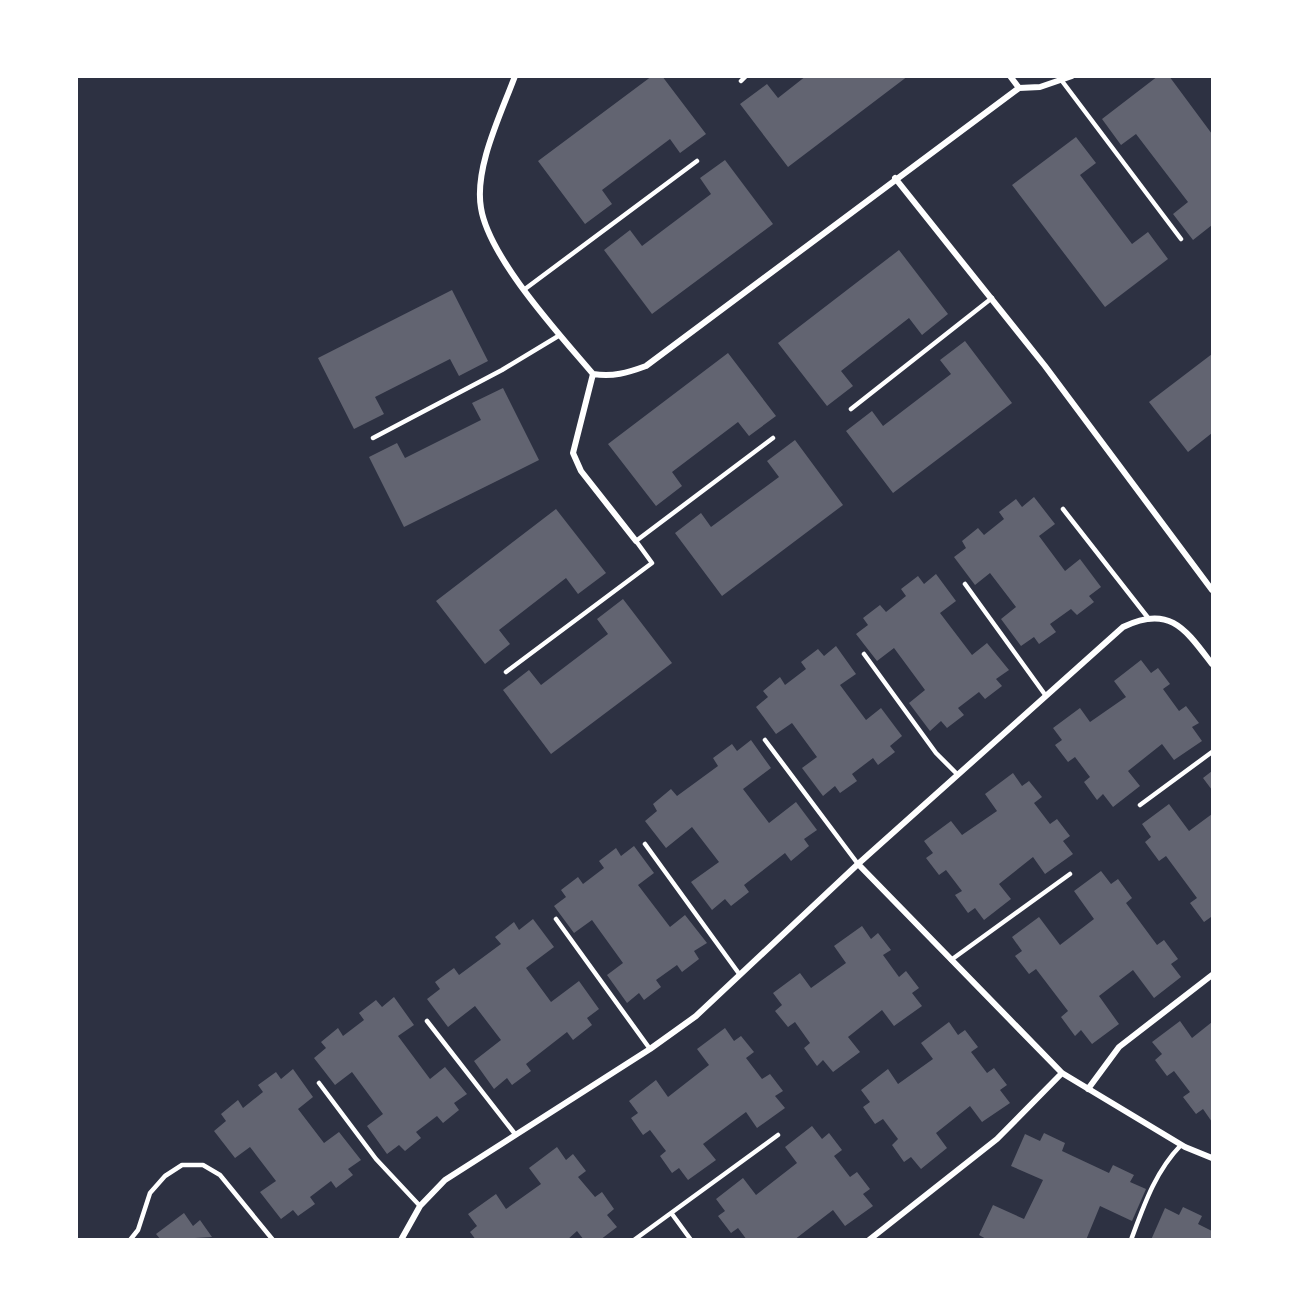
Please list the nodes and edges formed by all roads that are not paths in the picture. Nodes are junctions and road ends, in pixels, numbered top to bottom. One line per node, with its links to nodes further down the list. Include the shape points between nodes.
1 (515, 76): 11 (street, via 490,145 482,178 481,208 491,238)
2 (746, 76): 5 (lane)
3 (1010, 76): 7 (street)
4 (1072, 76): 6 (street)
5 (741, 81)
6 (1062, 81): 7 (street); 10 (lane)
7 (1019, 88): 9 (street)
8 (697, 161): 11 (lane)
9 (895, 178): 12 (street); 14 (street, via 646,366 625,374)
10 (1181, 239)
11 (525, 289): 13 (street)
12 (992, 298): 15 (lane); 21 (street)
13 (560, 335): 14 (street); 16 (lane)
14 (592, 374): 19 (street, via 573,453 581,471)
15 (851, 409)
16 (372, 438)
17 (773, 438): 19 (lane)
18 (1063, 508): 22 (lane)
19 (636, 541): 25 (lane, via 652,563)
20 (965, 584): 26 (lane)
21 (1212, 590)
22 (1149, 619): 24 (street, via 1177,622); 26 (street, via 1123,627)
23 (864, 654): 29 (lane, via 936,753)
24 (1212, 664)
25 (506, 672)
26 (1046, 696): 29 (street)
27 (765, 740): 32 (lane)
28 (1212, 752): 30 (lane)
29 (958, 775): 32 (street)
30 (1140, 805)
31 (645, 844): 36 (lane)
32 (858, 864): 35 (street); 36 (street)
33 (1070, 874): 35 (lane)
34 (556, 919): 39 (lane)
35 (951, 960): 40 (street)
36 (740, 975): 39 (street, via 696,1016)
37 (1212, 975): 42 (street, via 1119,1047)
38 (427, 1021): 43 (lane)
39 (650, 1049): 43 (street)
40 (1062, 1073): 42 (street); 54 (street, via 997,1138)
41 (319, 1083): 47 (lane, via 376,1159)
42 (1088, 1089): 45 (street)
43 (515, 1134): 47 (street, via 445,1180)
44 (778, 1136): 48 (lane)
45 (1181, 1145): 46 (street); 55 (lane, via 1150,1189)
46 (1212, 1158)
47 (420, 1206): 51 (street)
48 (672, 1214): 52 (lane); 53 (lane)
49 (130, 1239): 50 (lane, via 138,1230 150,1193 165,1176 182,1165 203,1165 220,1175)
50 (273, 1239)
51 (401, 1239)
52 (634, 1239)
53 (691, 1239)
54 (870, 1239)
55 (1131, 1239)

